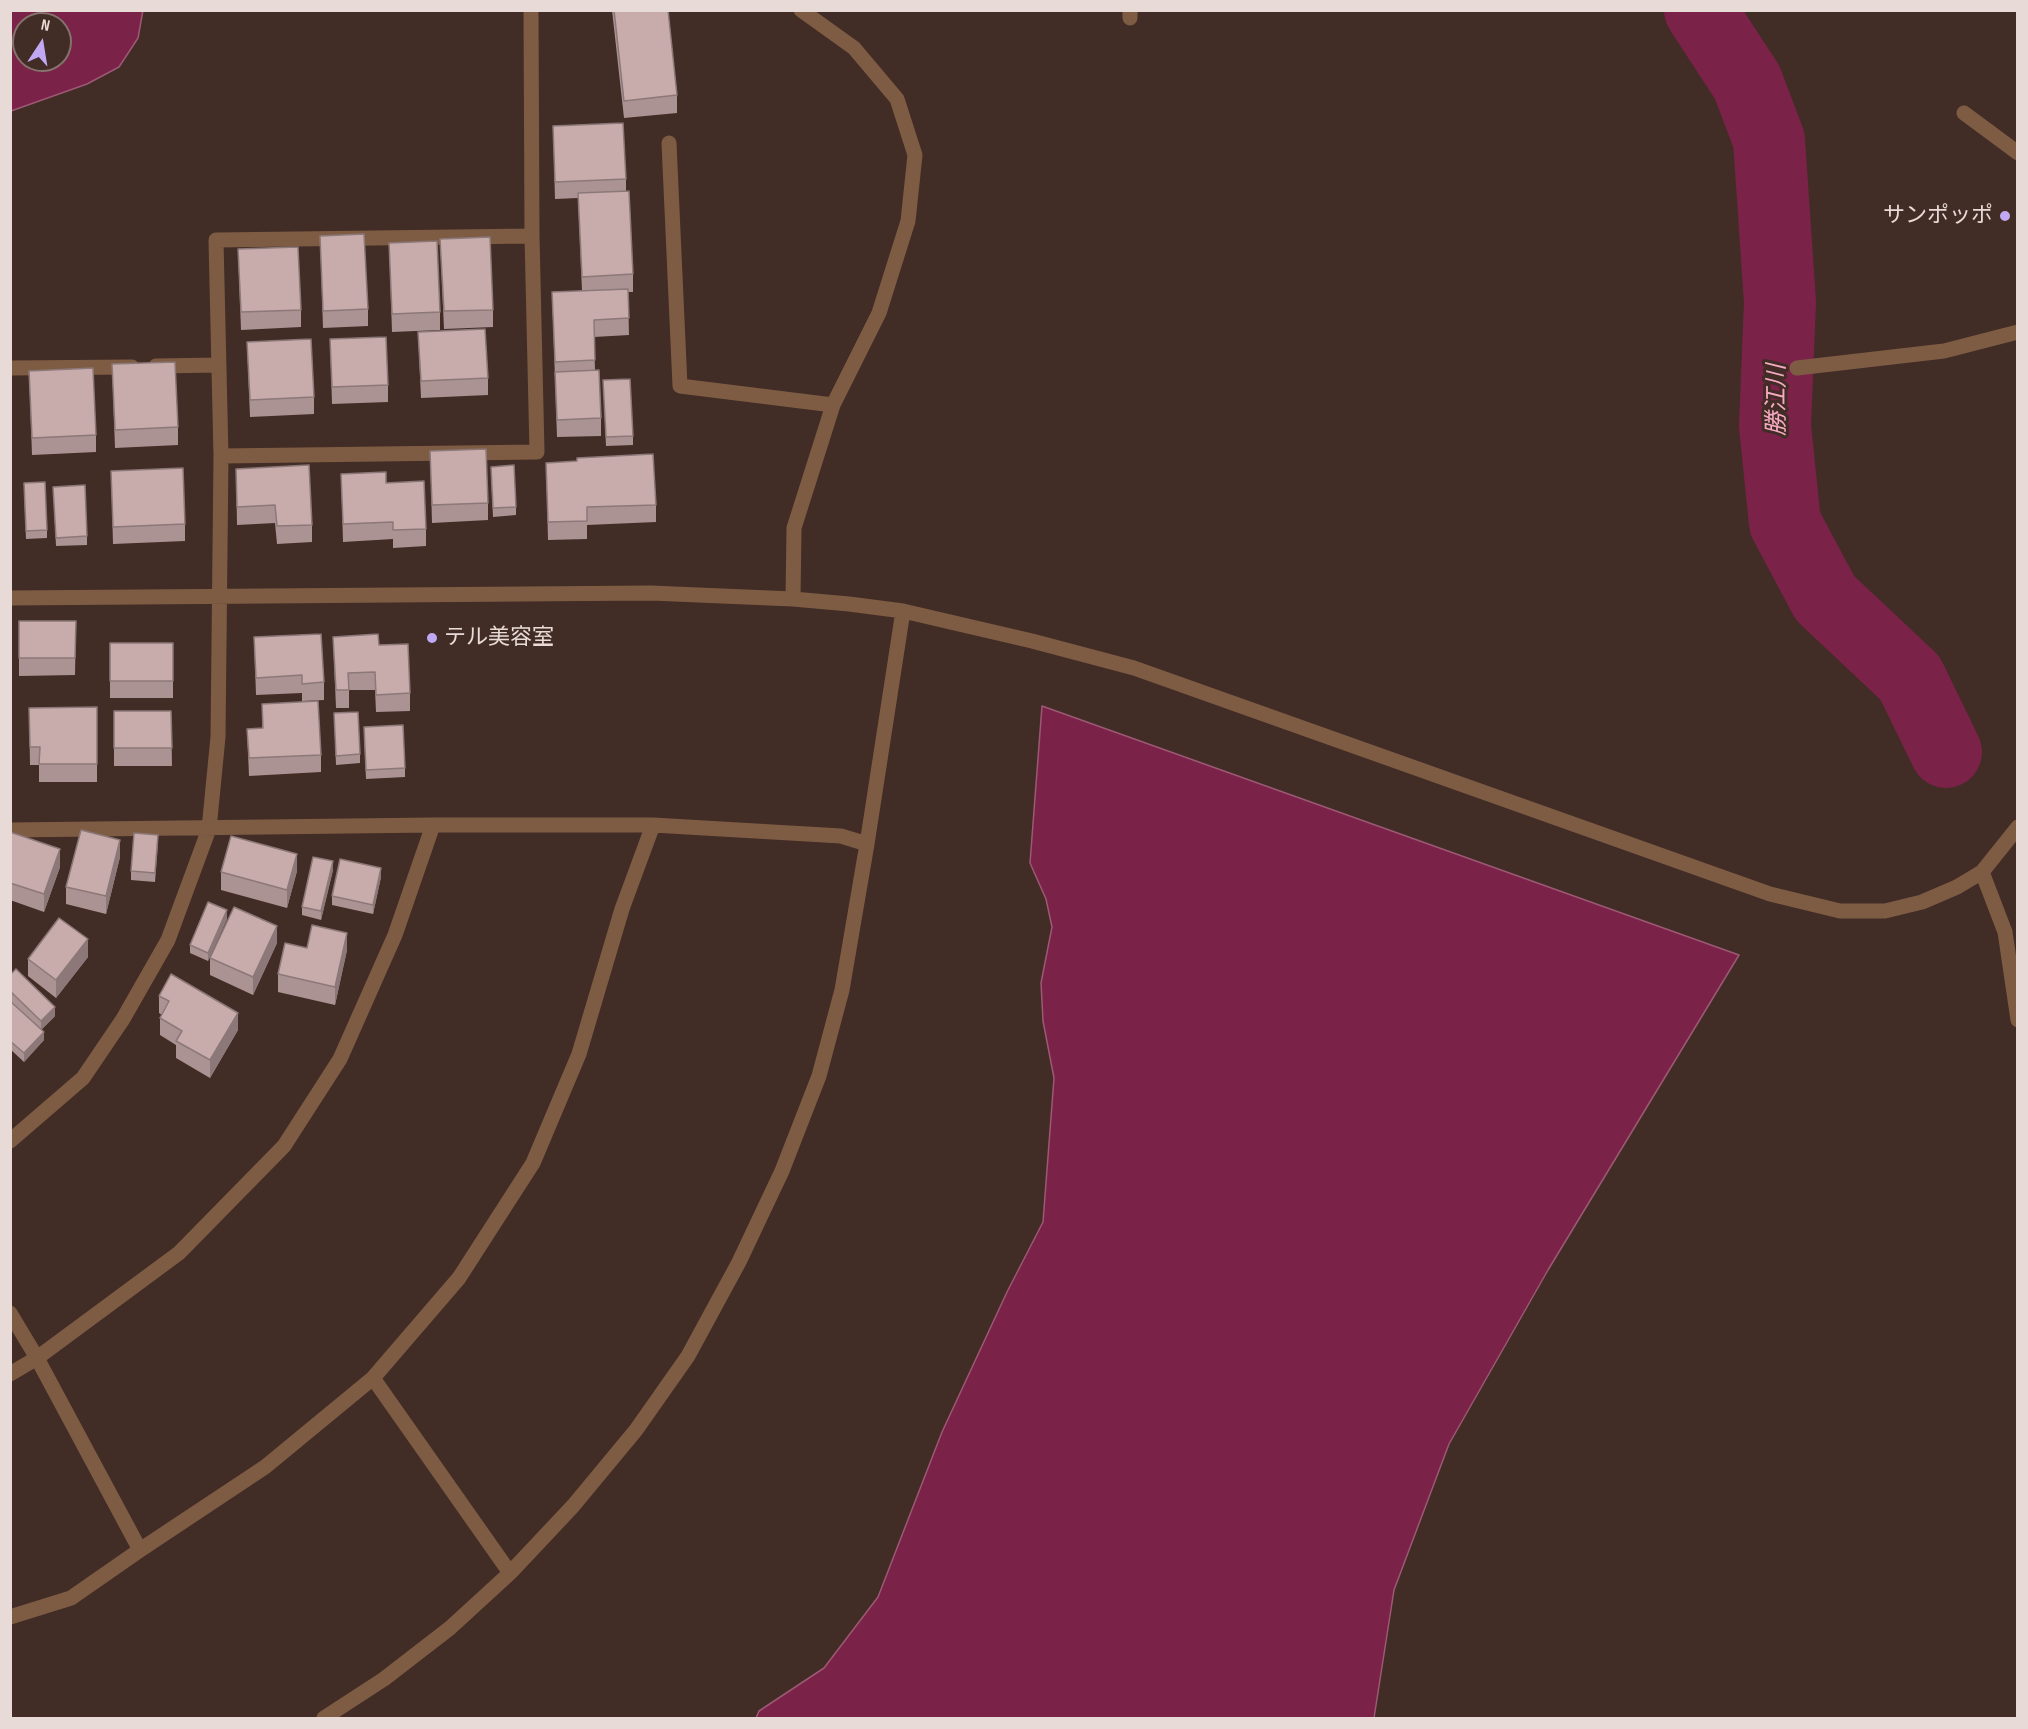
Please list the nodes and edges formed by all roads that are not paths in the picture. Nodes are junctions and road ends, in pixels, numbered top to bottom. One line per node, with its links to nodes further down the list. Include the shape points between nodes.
1 (531, 10): 6 (street)
2 (801, 10): 11 (street, via 854,48 897,99 915,155 908,221 879,313)
3 (1964, 113): 5 (street)
4 (669, 143): 11 (street, via 681,386)
5 (2018, 153)
6 (532, 236): 8 (street, via 216,240); 12 (street, via 537,452)
7 (2018, 332): 10 (street, via 1944,351)
8 (219, 365): 9 (street); 12 (street)
9 (10, 368)
10 (1797, 368)
11 (833, 405): 15 (street, via 794,528)
12 (221, 456): 13 (street)
13 (219, 595): 14 (street); 15 (street, via 651,593); 20 (street, via 218,737)
14 (10, 598)
15 (793, 599): 16 (street)
16 (903, 611): 22 (street); 23 (street, via 1134,668 1780,897 1840,911 1885,911 1930,898)
17 (433, 825): 18 (street); 20 (street); 27 (street, via 395,935 340,1059 284,1146 179,1253)
18 (653, 825): 22 (street, via 841,836); 29 (street, via 622,909 579,1054 533,1163 459,1278)
19 (2018, 827): 23 (street)
20 (209, 829): 21 (street); 25 (street, via 168,940 123,1019 83,1078)
21 (10, 830)
22 (867, 844): 31 (street, via 842,990 819,1076 782,1172 740,1262 688,1356 636,1430)
23 (1982, 872): 24 (street, via 2006,932)
24 (2018, 1020)
25 (10, 1141)
26 (10, 1313): 27 (street)
27 (37, 1358): 28 (street); 30 (street)
28 (10, 1374)
29 (374, 1378): 30 (street, via 265,1467); 31 (street)
30 (140, 1550): 32 (street, via 71,1598)
31 (510, 1573): 33 (street, via 442,1634)
32 (10, 1617)
33 (324, 1719)

